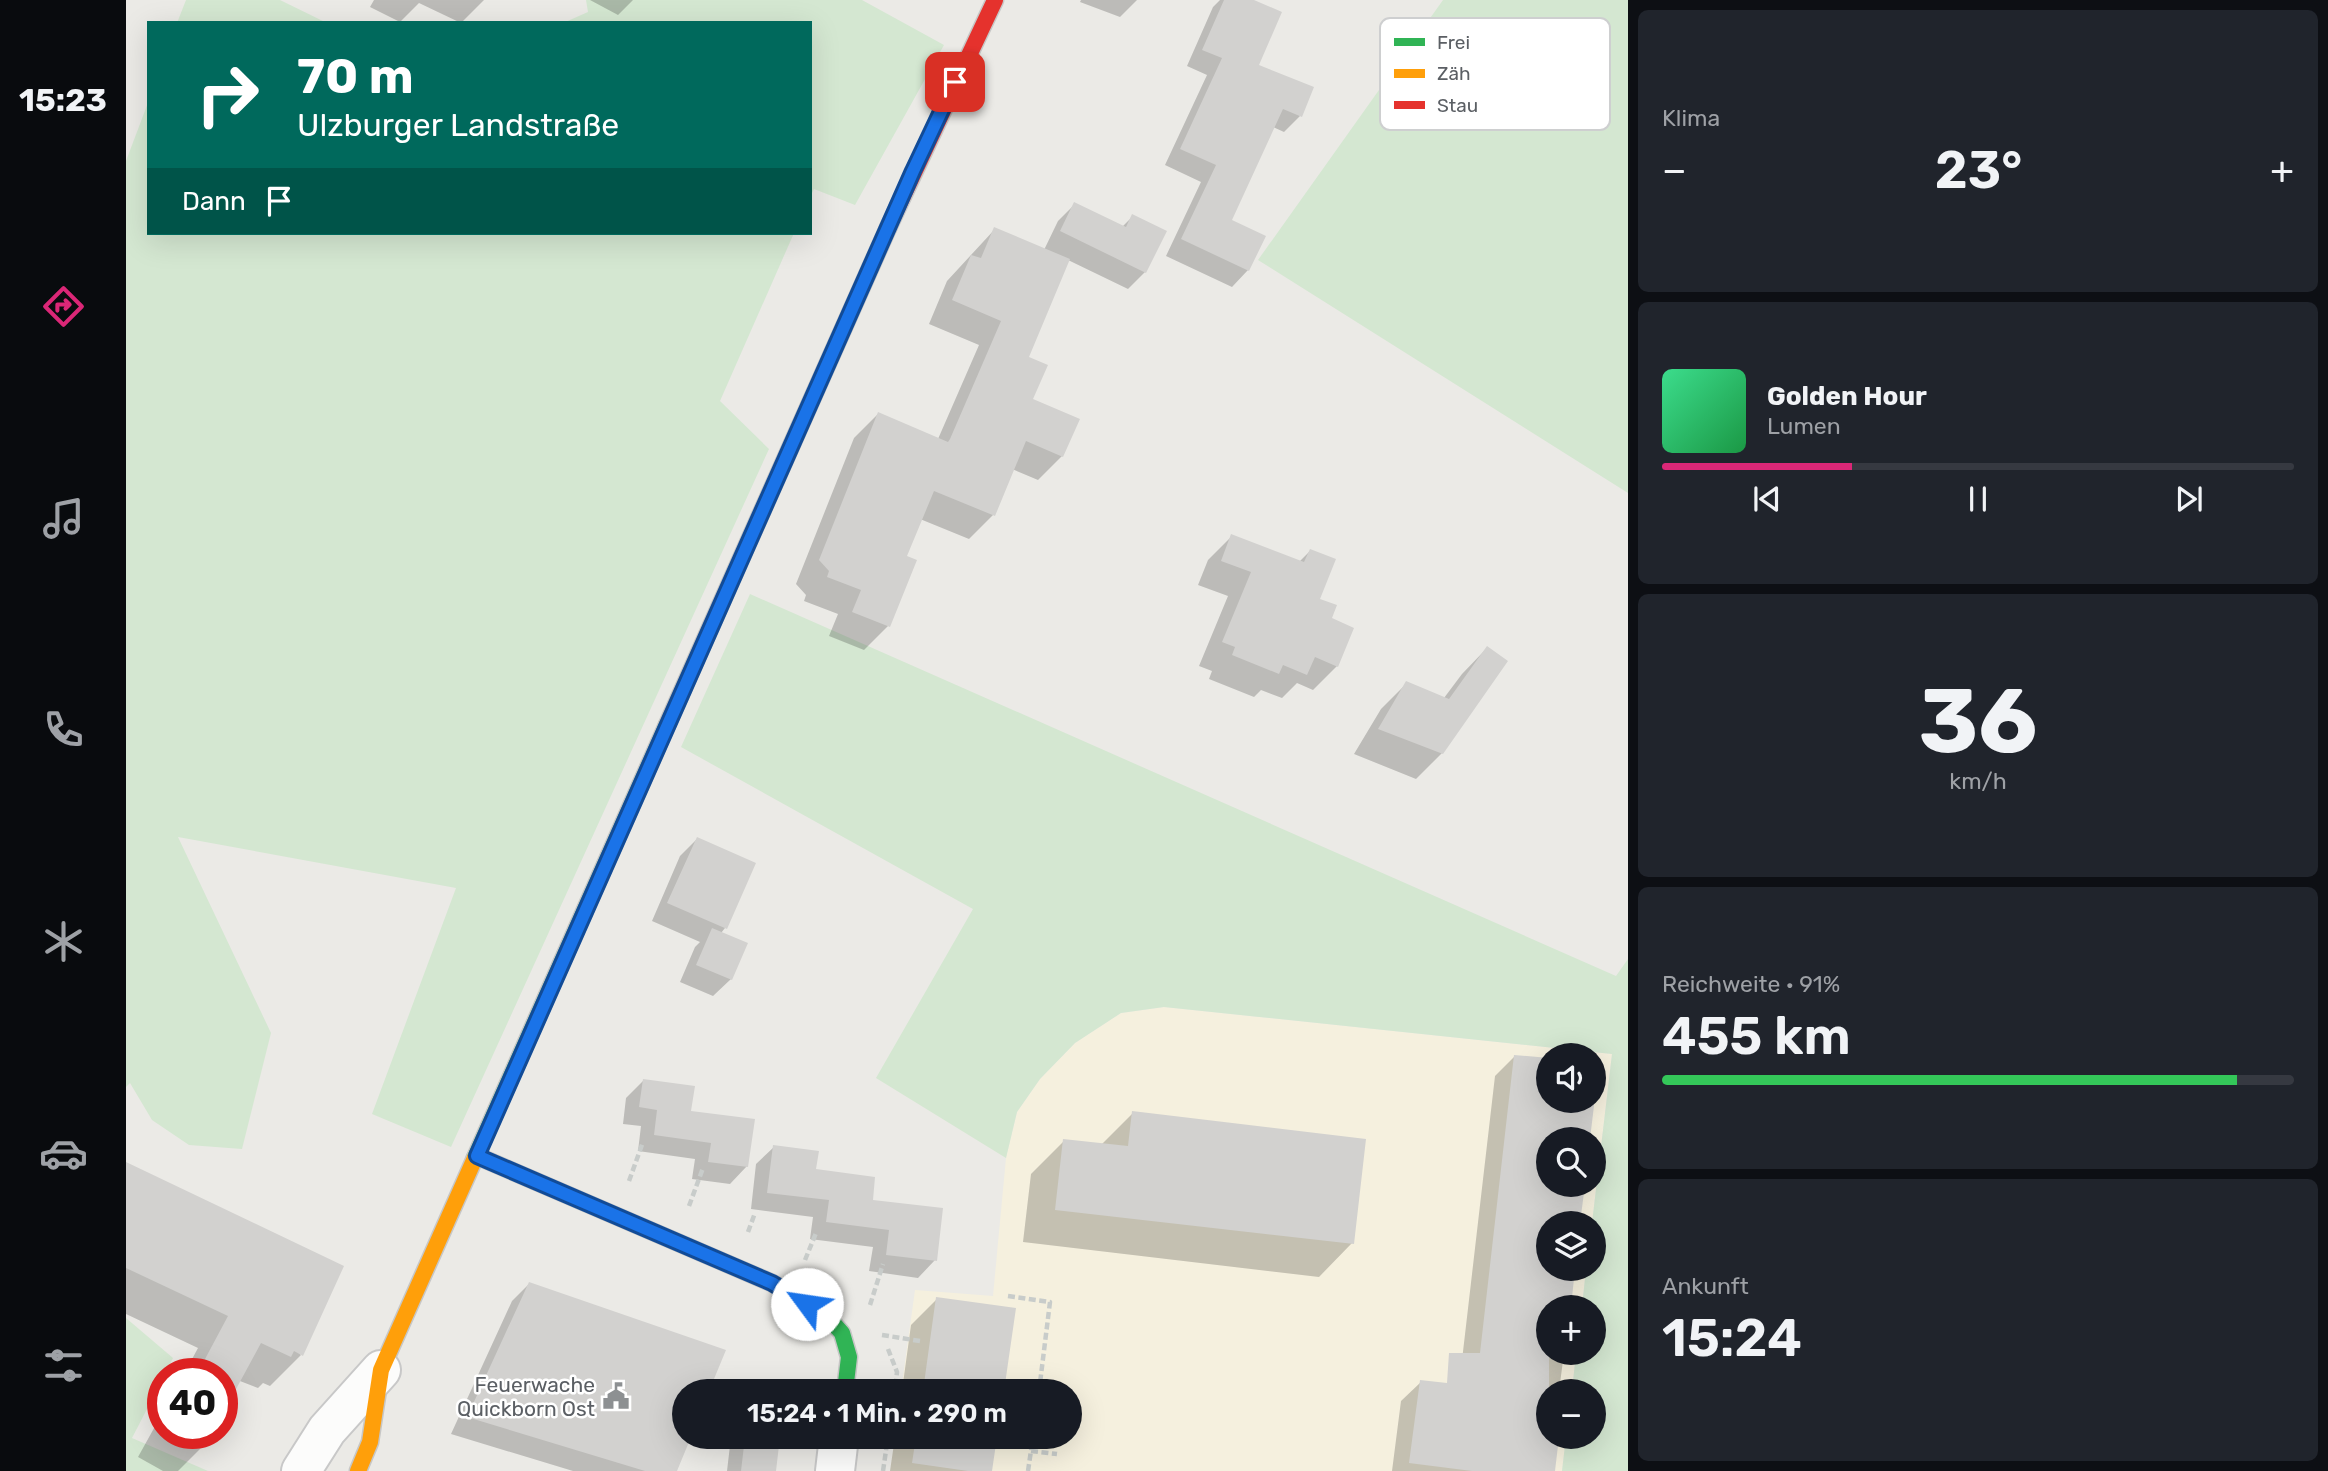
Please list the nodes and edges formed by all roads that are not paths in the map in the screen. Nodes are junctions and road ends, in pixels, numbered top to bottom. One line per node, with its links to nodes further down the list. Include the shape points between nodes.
1 (995, 0): 2 (street, via 913,171)
2 (477, 1156): 3 (street); 4 (street, via 772,1283 825,1314 842,1333 849,1357)
3 (381, 1370): 6 (street); 7 (street, via 327,1430)
4 (846, 1379)
5 (838, 1449): 8 (street)
6 (368, 1461)
7 (301, 1471)
8 (835, 1471)

